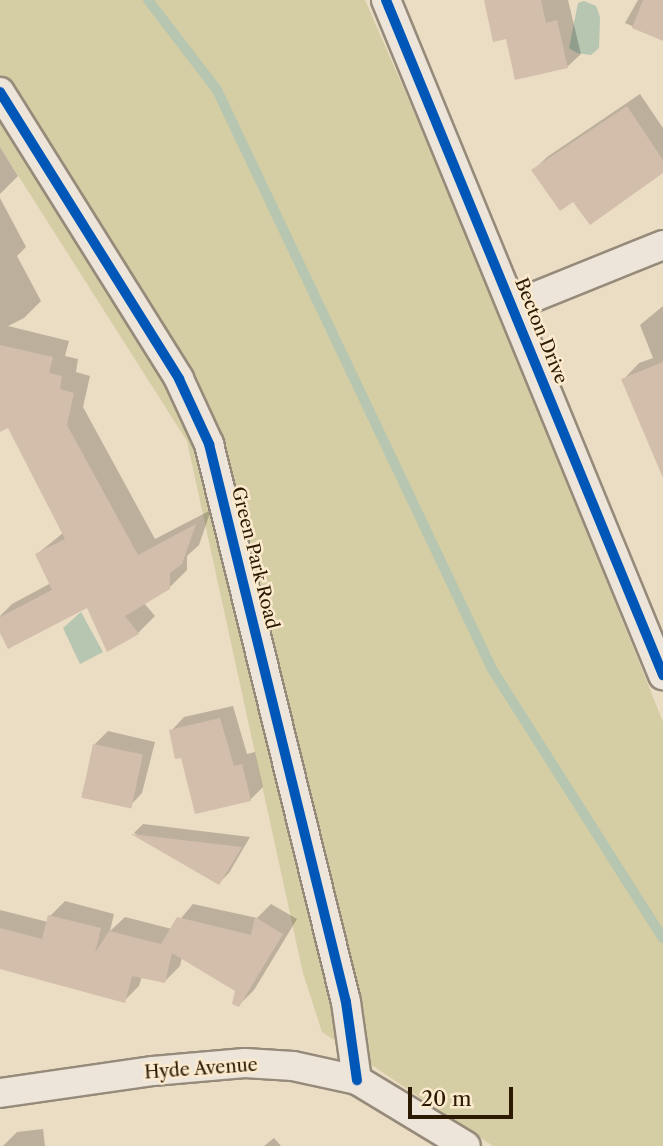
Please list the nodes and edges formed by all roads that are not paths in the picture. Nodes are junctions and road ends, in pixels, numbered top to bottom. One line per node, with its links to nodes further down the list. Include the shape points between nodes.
1 (386, 0): 4 (street, Becton Drive)
2 (0, 92): 6 (street, Green Park Road, via 179,379 209,443 346,1002)
3 (663, 245): 4 (street)
4 (512, 306): 5 (street, Becton Drive)
5 (663, 675)
6 (357, 1080): 7 (street, Hyde Avenue, via 293,1066 246,1063); 8 (street, Hyde Avenue)
7 (0, 1093)
8 (466, 1146)

